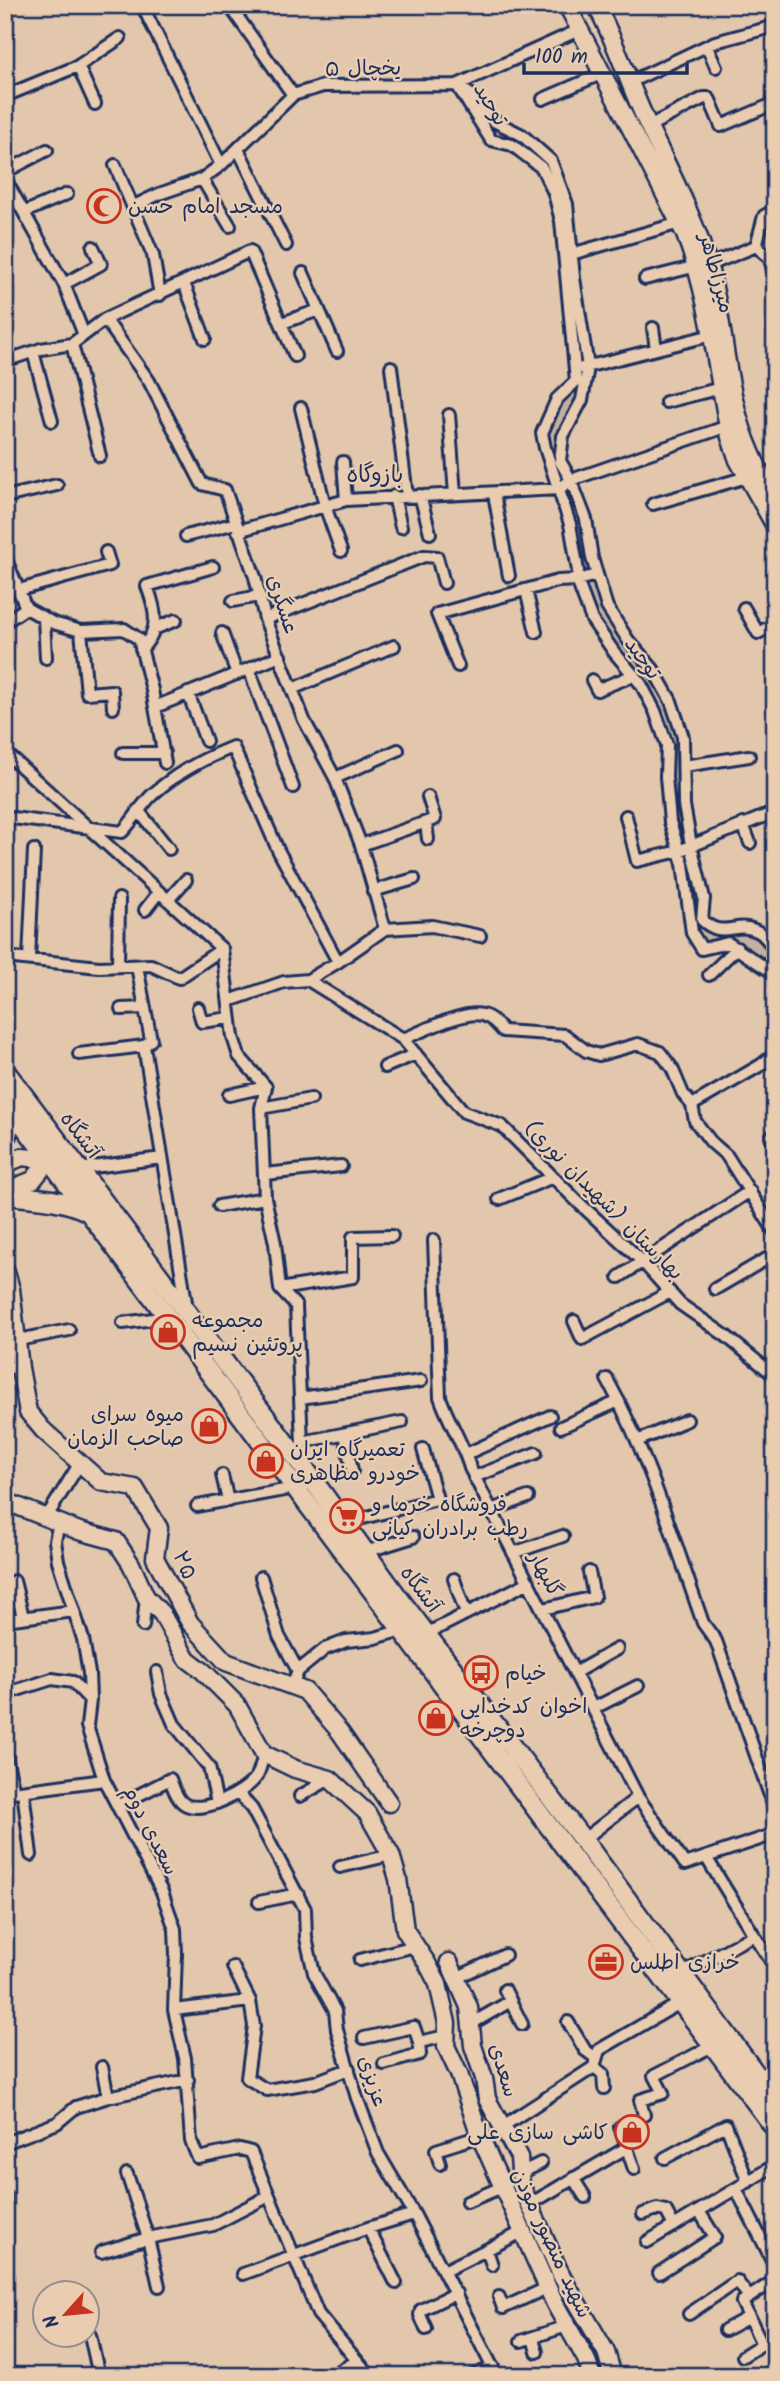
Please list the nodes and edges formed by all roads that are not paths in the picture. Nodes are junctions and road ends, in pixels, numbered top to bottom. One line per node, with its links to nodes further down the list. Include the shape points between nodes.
1 (142, 5): 26 (street)
2 (229, 5): 15 (street)
3 (567, 5): 6 (street, میرزاطاهر)
4 (596, 5): 9 (street, میرزاطاهر)
5 (775, 26): 8 (street)
6 (579, 30): 12 (street, میرزاطاهر); 14 (street, یخچال ۵)
7 (120, 38): 10 (street)
8 (707, 46): 11 (street); 13 (street)
9 (623, 63): 12 (street); 13 (street, میرزاطاهر)
10 (78, 66): 16 (street); 19 (street)
11 (716, 66)
12 (601, 74): 17 (street); 35 (street, میرزاطاهر)
13 (630, 82): 20 (street, میرزاطاهر)
14 (457, 85): 15 (street, یخچال ۵, via 323,86); 21 (street, توحید, via 492,120); 22 (street, توحید, via 491,141)
15 (293, 95): 23 (street, یخچال ۵)
16 (5, 96)
17 (543, 99)
18 (775, 103): 20 (street, via 721,126 705,98)
19 (95, 104)
20 (649, 126): 42 (street, میرزاطاهر, via 695,224)
21 (522, 135): 22 (street); 27 (street, توحید)
22 (512, 145): 27 (street, توحید)
23 (238, 149): 26 (street, یخچال ۵); 37 (street)
24 (47, 150): 28 (street)
25 (115, 165): 32 (street)
26 (221, 165): 30 (street, یخچال ۵)
27 (546, 165): 40 (street, توحید, via 567,204)
28 (5, 172)
29 (5, 179): 34 (street)
30 (202, 179): 32 (street, یخچال ۵); 36 (street)
31 (66, 194): 34 (street)
32 (134, 206): 48 (street, via 153,256)
33 (775, 210): 38 (street, via 764,216)
34 (25, 212): 47 (street)
35 (680, 223): 40 (street); 42 (street, میرزاطاهر)
36 (230, 226)
37 (286, 245)
38 (757, 246): 41 (street); 42 (street)
39 (93, 247): 47 (street, via 100,264)
40 (568, 255): 63 (street, توحید); 64 (street, توحید)
41 (772, 256): 44 (street)
42 (703, 266): 45 (street); 54 (street, میرزاطاهر); 84 (street, میرزاطاهر, via 719,311 743,433)
43 (303, 273): 49 (street)
44 (775, 275)
45 (645, 279)
46 (184, 283): 48 (street); 51 (street, via 250,251); 55 (street)
47 (64, 284): 53 (street)
48 (160, 295): 50 (street)
49 (319, 310): 51 (street); 58 (street)
50 (105, 320): 53 (street); 88 (street, عسگری, via 149,381 202,484 225,490)
51 (282, 323): 60 (street)
52 (653, 327): 57 (street)
53 (84, 335): 56 (street)
54 (712, 335): 57 (street); 65 (street, میرزاطاهر)
55 (205, 339)
56 (72, 344): 59 (street); 71 (street)
57 (656, 349): 63 (street)
58 (337, 351)
59 (33, 352): 61 (street); 69 (street)
60 (295, 356)
61 (5, 361)
62 (391, 367): 79 (street)
63 (588, 367): 64 (street); 74 (street, توحید, via 582,400 562,436 560,461)
64 (575, 369): 76 (street, توحید, via 576,381 557,398 542,433)
65 (721, 388): 66 (street); 70 (street, میرزاطاهر)
66 (666, 402)
67 (301, 408): 86 (street)
68 (449, 415): 77 (street)
69 (52, 421)
70 (728, 426): 73 (street, میرزاطاهر); 74 (street)
71 (100, 456)
72 (343, 462): 83 (street)
73 (747, 477): 85 (street); 87 (street, میرزاطاهر)
74 (571, 480): 76 (street); 96 (street, توحید, via 586,519)
75 (57, 485): 82 (street)
76 (559, 489): 78 (street); 98 (street, توحید, via 570,524)
77 (455, 494): 78 (street); 80 (street)
78 (494, 494): 97 (street)
79 (407, 495): 80 (street); 81 (street)
80 (420, 495): 90 (street)
81 (394, 496): 83 (street); 89 (street)
82 (5, 497)
83 (346, 500): 86 (street)
84 (775, 501)
85 (653, 504)
86 (324, 506): 88 (street); 92 (street)
87 (775, 526)
88 (237, 527): 91 (street); 102 (street, عسگری)
89 (401, 527)
90 (430, 533)
91 (186, 536)
92 (341, 551)
93 (106, 552): 100 (street, via 110,565)
94 (5, 557): 100 (street)
95 (213, 567): 111 (street, via 147,586)
96 (597, 575): 98 (street); 133 (street, توحید, via 607,607 653,668 671,701 682,737)
97 (509, 576)
98 (577, 580): 101 (street); 122 (street, توحید, via 593,620)
99 (444, 583): 107 (street, via 437,557 424,556)
100 (19, 590): 104 (street)
101 (526, 590): 113 (street); 119 (street, via 437,614)
102 (259, 596): 103 (street); 107 (street, عسگری)
103 (233, 601)
104 (26, 608): 106 (street); 109 (street)
105 (744, 608): 110 (street, via 758,634)
106 (44, 618): 112 (street); 118 (street)
107 (265, 619): 117 (street, عسگری)
108 (176, 620): 111 (street)
109 (5, 622)
110 (775, 624)
111 (156, 628): 116 (street)
112 (81, 631): 116 (street, via 124,629 139,639); 127 (street, via 87,694 112,691)
113 (536, 632)
114 (222, 633): 121 (street)
115 (394, 646): 124 (street)
116 (141, 649): 126 (street)
117 (280, 656): 120 (street); 124 (street, عسگری)
118 (46, 657)
119 (458, 666)
120 (249, 669): 121 (street); 136 (street)
121 (237, 674): 125 (street)
122 (634, 675): 123 (street, via 597,690); 137 (street, توحید, via 655,711 667,745)
123 (592, 680)
124 (292, 689): 134 (street, عسگری)
125 (188, 693): 126 (street); 128 (street)
126 (155, 707): 131 (street, via 164,758)
127 (113, 708)
128 (206, 741)
129 (398, 750): 134 (street)
130 (5, 752): 145 (street)
131 (123, 753)
132 (749, 757): 133 (street)
133 (684, 766): 135 (street, توحید)
134 (335, 778): 148 (street, عسگری)
135 (684, 785): 137 (street); 149 (street, توحید)
136 (293, 788)
137 (667, 788): 152 (street, توحید)
138 (428, 797): 143 (street, via 435,819)
139 (138, 810): 145 (street, via 122,832); 150 (street); 166 (street, via 172,779 233,747 278,850)
140 (775, 812): 144 (street)
141 (626, 816): 152 (street, via 637,861)
142 (5, 817): 145 (street)
143 (426, 823): 146 (street); 148 (street)
144 (743, 824): 147 (street); 149 (street)
145 (89, 828): 156 (street)
146 (428, 839)
147 (750, 843)
148 (361, 845): 155 (street, عسگری)
149 (691, 845): 152 (street); 163 (street, توحید, via 704,898 702,920 722,931 739,927 760,932)
150 (169, 849)
151 (34, 850): 165 (street)
152 (679, 851): 161 (street, توحید, via 692,933 702,949 728,943)
153 (414, 879): 155 (street)
154 (186, 880): 156 (street)
155 (373, 891): 159 (street, عسگری)
156 (163, 896): 158 (street); 162 (street)
157 (119, 899): 168 (street)
158 (145, 910)
159 (385, 929): 160 (street, via 432,926); 166 (street)
160 (480, 936)
161 (737, 948): 169 (street); 170 (street)
162 (222, 949): 167 (street, via 179,978 151,965); 172 (street)
163 (775, 949)
164 (5, 957): 165 (street)
165 (29, 959): 168 (street)
166 (338, 962): 171 (street)
167 (137, 965): 168 (street); 173 (street)
168 (118, 966)
169 (775, 974)
170 (709, 975)
171 (308, 980): 172 (street, via 284,982); 177 (street, بهارستان (شهیدان نوری))
172 (229, 1001): 176 (street)
173 (145, 1008): 175 (street); 178 (street, via 151,1040)
174 (198, 1008): 176 (street, via 202,1022)
175 (121, 1009)
176 (230, 1018): 184 (street, via 239,1056)
177 (403, 1039): 180 (street, بهارستان (شهیدان نوری)); 188 (street, via 480,1014 496,1021 503,1031 565,1035 600,1055 638,1044 649,1046 672,1068)
178 (144, 1046): 179 (street); 195 (street)
179 (79, 1054)
180 (416, 1054): 182 (street); 200 (street, بهارستان (شهیدان نوری), via 464,1112 502,1126)
181 (775, 1054): 188 (street)
182 (386, 1067)
183 (5, 1072): 194 (main road, آتشگاه)
184 (266, 1087): 185 (street); 190 (street)
185 (229, 1095)
186 (311, 1099): 190 (street)
187 (5, 1100): 194 (main road, آتشگاه)
188 (692, 1105): 201 (street, via 695,1121 727,1156)
189 (5, 1108): 192 (main road)
190 (261, 1108): 199 (street)
191 (775, 1135): 193 (street, via 771,1137)
192 (5, 1140)
193 (775, 1145)
194 (56, 1155): 196 (street, via 22,1157); 198 (main road, آتشگاه); 202 (street, via 33,1180); 206 (main road, آتشگاه)
195 (162, 1158): 198 (street); 218 (street)
196 (5, 1164)
197 (341, 1166): 199 (street)
198 (78, 1169): 218 (main road, آتشگاه)
199 (265, 1174): 203 (street)
200 (553, 1177): 204 (street); 211 (street, بهارستان (شهیدان نوری))
201 (750, 1191): 207 (street); 211 (street)
202 (5, 1193): 206 (main road, via 76,1205)
203 (265, 1198): 205 (street); 214 (street)
204 (499, 1199)
205 (219, 1206)
206 (90, 1213): 219 (main road, آتشگاه)
207 (775, 1232)
208 (392, 1236): 214 (street, via 354,1237 354,1277)
209 (434, 1240): 239 (street, گلبهار, via 440,1397)
210 (775, 1254): 215 (street)
211 (642, 1261): 213 (street); 217 (street, بهارستان (شهیدان نوری))
212 (5, 1269): 216 (street, ۲۵)
213 (619, 1277)
214 (279, 1289): 228 (street, via 296,1306)
215 (715, 1289)
216 (8, 1290): 223 (street, ۲۵)
217 (670, 1292): 220 (street, via 582,1339); 225 (street, بهارستان (شهیدان نوری))
218 (188, 1316): 241 (main road, آتشگاه)
219 (168, 1317): 221 (street); 246 (main road, آتشگاه)
220 (575, 1321)
221 (123, 1323)
222 (69, 1330): 223 (street)
223 (18, 1340): 224 (street, ۲۵)
224 (13, 1368): 240 (street, ۲۵, via 28,1412)
225 (775, 1376)
226 (607, 1379): 229 (street)
227 (421, 1381): 228 (street)
228 (300, 1398): 236 (street)
229 (619, 1401): 233 (street); 235 (street)
230 (550, 1416): 239 (street)
231 (687, 1420): 235 (street)
232 (402, 1422): 234 (street)
233 (561, 1427)
234 (345, 1434): 236 (street); 242 (street)
235 (637, 1441): 293 (street, via 703,1623 716,1641)
236 (302, 1442): 241 (street)
237 (423, 1449): 254 (street, via 437,1499)
238 (536, 1453): 244 (street)
239 (466, 1454): 244 (street, گلبهار)
240 (80, 1463): 253 (street); 278 (street, ۲۵, via 102,1482 135,1488 159,1528 155,1558 190,1623 218,1654 226,1662)
241 (304, 1468): 254 (main road, آتشگاه)
242 (352, 1471)
243 (222, 1475): 249 (street)
244 (474, 1477): 252 (street, گلبهار)
245 (775, 1486): 247 (street)
246 (296, 1488): 249 (street); 271 (main road, آتشگاه)
247 (775, 1494)
248 (528, 1497): 252 (street)
249 (228, 1501): 251 (street)
250 (5, 1502): 253 (street)
251 (198, 1506)
252 (491, 1510): 258 (street, گلبهار)
253 (53, 1521): 264 (street, via 116,1541); 266 (street, سعدی دوم, via 58,1562)
254 (344, 1523): 257 (main road, آتشگاه)
255 (563, 1536): 258 (street)
256 (413, 1537): 257 (street)
257 (365, 1552): 272 (main road, آتشگاه)
258 (513, 1553): 263 (street, گلبهار)
259 (589, 1572): 265 (street, via 594,1597)
260 (261, 1577): 274 (street, via 279,1636)
261 (454, 1579): 267 (street)
262 (14, 1581): 268 (street)
263 (528, 1582): 265 (street, گلبهار); 267 (street)
264 (146, 1597): 270 (street); 283 (street, via 162,1614 186,1658 237,1705)
265 (543, 1609): 276 (street, گلبهار)
266 (74, 1611): 268 (street); 280 (street, سعدی دوم, via 83,1639)
267 (466, 1614): 272 (street)
268 (23, 1617): 269 (street)
269 (5, 1620)
270 (143, 1626)
271 (402, 1630): 274 (street, via 325,1649); 306 (main road, آتشگاه)
272 (426, 1634): 296 (main road, آتشگاه)
273 (617, 1649): 276 (street)
274 (298, 1671): 278 (street)
275 (157, 1672): 290 (street, via 174,1724 209,1767)
276 (576, 1672): 281 (street, گلبهار)
277 (638, 1686): 281 (street)
278 (292, 1687): 291 (street, ۲۵, via 305,1691 340,1732)
279 (6, 1693): 280 (street, via 52,1679 74,1682)
280 (90, 1700): 285 (street, سعدی دوم, via 87,1726)
281 (594, 1709): 289 (street, گلبهار)
282 (5, 1753): 286 (street)
283 (264, 1754): 284 (street, شهید منصور موذن); 287 (street, via 257,1776)
284 (330, 1779): 288 (street); 294 (street, شهید منصور موذن)
285 (104, 1780): 286 (street); 292 (street, سعدی دوم)
286 (14, 1792): 297 (street)
287 (238, 1793): 290 (street); 301 (street, عزیزی, via 252,1809)
288 (300, 1796)
289 (638, 1797): 296 (street); 299 (street, گلبهار, via 685,1864)
290 (217, 1803): 292 (street, via 192,1808 180,1802 170,1779)
291 (388, 1803): 294 (street)
292 (117, 1805): 318 (street, سعدی دوم, via 162,1892 175,1928)
293 (775, 1810)
294 (369, 1817): 298 (street, شهید منصور موذن)
295 (775, 1834): 299 (street)
296 (583, 1840): 306 (main road, آتشگاه)
297 (31, 1855)
298 (391, 1855): 300 (street); 304 (street, شهید منصور موذن, via 405,1930)
299 (706, 1857): 303 (street)
300 (340, 1867)
301 (298, 1894): 302 (street); 329 (street, عزیزی, via 305,1909 314,1973 335,2011)
302 (259, 1902)
303 (754, 1935): 310 (street); 311 (street)
304 (415, 1946): 307 (street); 314 (street, شهید منصور موذن)
305 (505, 1955): 312 (street)
306 (656, 1956): 311 (main road, آتشگاه); 315 (main road, آتشگاه)
307 (360, 1960)
308 (449, 1962): 312 (street, سعدی)
309 (233, 1967): 316 (street)
310 (775, 1967)
311 (681, 1974): 315 (main road, آتشگاه)
312 (458, 1984): 314 (street); 321 (street, سعدی, via 469,2007)
313 (505, 1990): 317 (street)
314 (441, 1994): 322 (street, شهید منصور موذن)
315 (687, 1998): 325 (main road, آتشگاه); 326 (street, via 599,2050); 332 (main road, آتشگاه)
316 (250, 2001): 318 (street); 329 (street, via 254,2026 247,2078 267,2090 315,2082)
317 (509, 2002): 320 (street); 321 (street)
318 (174, 2010): 330 (street, سعدی دوم)
319 (568, 2022): 326 (street)
320 (522, 2024)
321 (471, 2025): 335 (street, سعدی, via 486,2099)
322 (446, 2036): 324 (street); 338 (street, شهید منصور موذن)
323 (364, 2038): 324 (street, via 414,2027)
324 (419, 2042): 327 (street, via 420,2054)
325 (712, 2046): 334 (street, via 653,2076 663,2093 640,2100); 337 (main road, آتشگاه)
326 (595, 2063): 331 (street, via 603,2074); 335 (street)
327 (384, 2064)
328 (102, 2067): 333 (street)
329 (349, 2069): 360 (street, عزیزی, via 378,2153)
330 (188, 2080): 333 (street); 354 (street, سعدی دوم, via 191,2141 198,2158 240,2149 251,2152)
331 (604, 2088)
332 (772, 2090)
333 (108, 2097): 339 (street, via 76,2107 57,2123)
334 (644, 2115)
335 (503, 2126): 347 (street, سعدی, via 519,2157)
336 (620, 2127): 340 (street)
337 (775, 2128)
338 (480, 2136): 344 (street, via 436,2150); 351 (street, شهید منصور موذن)
339 (5, 2143)
340 (626, 2148): 346 (street); 349 (street)
341 (665, 2158): 350 (street, via 726,2125)
342 (541, 2163): 347 (street)
343 (572, 2163): 349 (street)
344 (440, 2164)
345 (775, 2165): 350 (street)
346 (634, 2169)
347 (521, 2173): 358 (street, سعدی)
348 (127, 2174): 365 (street)
349 (577, 2176): 355 (street); 358 (street)
350 (748, 2182): 352 (street)
351 (502, 2187): 356 (street); 364 (street, شهید منصور موذن)
352 (736, 2189): 359 (street); 371 (street)
353 (5, 2195): 357 (street)
354 (268, 2196): 365 (street, via 213,2225); 369 (street)
355 (585, 2197)
356 (467, 2202)
357 (5, 2204)
358 (530, 2204): 397 (street, سعدی, via 562,2277 606,2352)
359 (699, 2211): 362 (street); 373 (street, via 715,2237)
360 (414, 2214): 363 (street); 372 (street, عزیزی)
361 (643, 2214): 362 (street, via 666,2211)
362 (674, 2226): 366 (street)
363 (368, 2228): 369 (street); 376 (street)
364 (522, 2232): 367 (street); 378 (street, شهید منصور موذن)
365 (148, 2238): 368 (street); 377 (street)
366 (647, 2242)
367 (487, 2250): 370 (street); 372 (street)
368 (101, 2252)
369 (295, 2254): 374 (street); 390 (street, via 318,2314)
370 (492, 2265)
371 (775, 2266)
372 (444, 2271): 379 (street, عزیزی)
373 (659, 2273)
374 (243, 2274)
375 (775, 2280): 381 (street)
376 (396, 2283)
377 (159, 2286)
378 (547, 2287): 380 (street, via 503,2308); 384 (street, شهید منصور موذن)
379 (456, 2293): 385 (street, via 421,2310); 391 (street, عزیزی)
380 (499, 2297)
381 (750, 2297): 382 (street, via 737,2281); 383 (street, via 742,2302)
382 (690, 2314)
383 (749, 2317): 386 (street); 389 (street, via 762,2344)
384 (567, 2326): 388 (street, via 527,2340); 396 (street, شهید منصور موذن)
385 (426, 2329)
386 (725, 2330)
387 (93, 2350): 393 (street)
388 (537, 2352)
389 (743, 2356)
390 (357, 2361): 392 (street); 394 (street)
391 (495, 2371): 395 (street)
392 (334, 2374)
393 (99, 2376)
394 (370, 2376)
395 (472, 2376)
396 (593, 2376)
397 (613, 2376)

